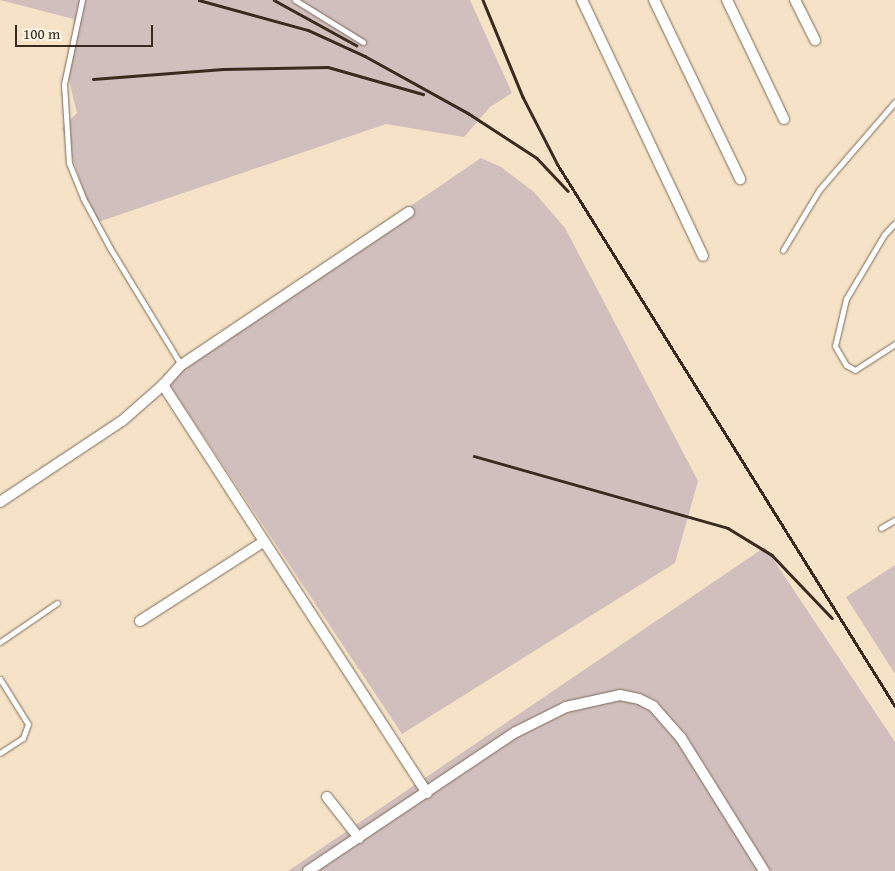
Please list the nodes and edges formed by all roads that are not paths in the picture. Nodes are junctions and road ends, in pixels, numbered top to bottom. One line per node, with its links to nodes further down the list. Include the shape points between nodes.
1 (82, 0): 17 (lane, via 64,84 69,163 83,198 110,248)
2 (295, 0): 8 (lane)
3 (582, 0): 15 (street)
4 (654, 0): 11 (street)
5 (727, 0): 10 (street)
6 (795, 0): 7 (street)
7 (815, 40)
8 (363, 42)
9 (895, 102): 14 (lane, via 820,190)
10 (784, 119)
11 (740, 179)
12 (409, 212): 17 (street)
13 (895, 223): 16 (lane, via 884,235 846,299 836,346 846,365 855,370)
14 (783, 250)
15 (703, 256)
16 (895, 344)
17 (182, 365): 18 (street)
18 (163, 385): 19 (street, via 122,421); 22 (street)
19 (0, 502)
20 (895, 520): 21 (lane)
21 (881, 528)
22 (263, 542): 24 (street); 28 (street)
23 (57, 603): 25 (lane)
24 (140, 621)
25 (0, 642)
26 (0, 679): 27 (lane, via 28,724 24,738)
27 (0, 753)
28 (427, 793): 30 (street); 32 (street, via 516,732 566,707 620,695 639,699 654,706 680,738)
29 (327, 797): 30 (street)
30 (359, 838): 31 (street)
31 (308, 871)
32 (764, 871)

